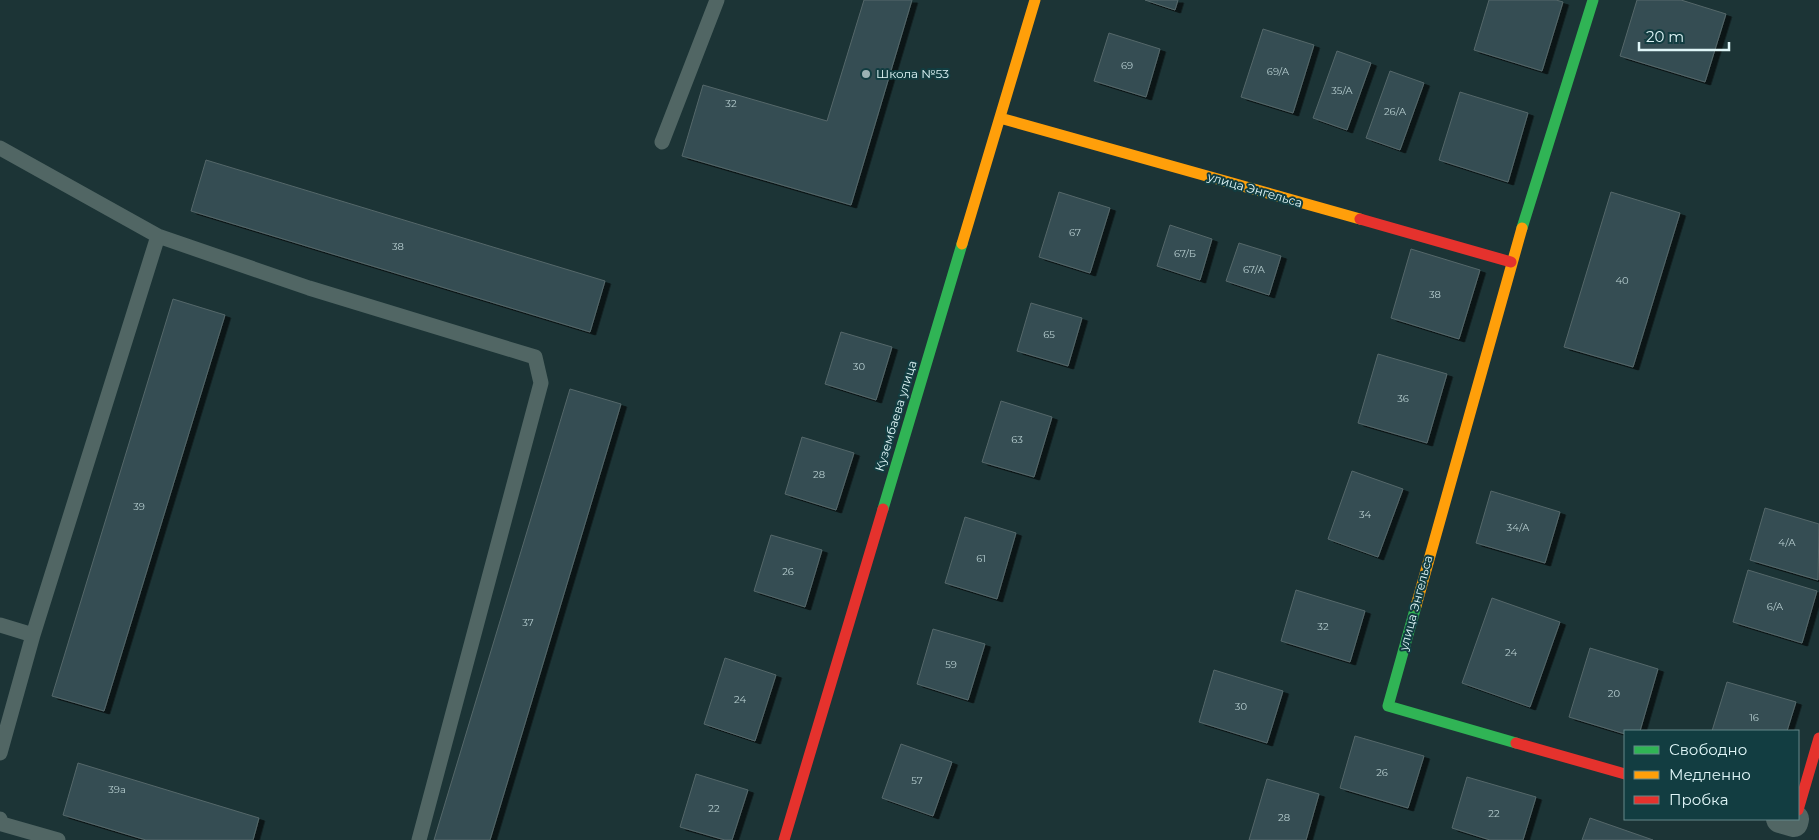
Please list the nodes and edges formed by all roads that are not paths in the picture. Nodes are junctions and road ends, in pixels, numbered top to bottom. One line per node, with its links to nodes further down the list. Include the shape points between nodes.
1 (717, 0): 5 (lane)
2 (1036, 0): 4 (street, Кузембаева улица)
3 (1593, 0): 8 (street, улица Энгельса)
4 (1000, 118): 8 (street, улица Энгельса); 20 (street, Кузембаева улица)
5 (662, 142)
6 (0, 148): 7 (lane)
7 (158, 236): 10 (lane); 19 (lane, via 309,288 535,358 541,383)
8 (1511, 262): 13 (street, улица Энгельса, via 1388,706)
9 (0, 625): 10 (lane)
10 (33, 635): 12 (lane)
11 (1819, 738): 14 (street)
12 (0, 752)
13 (1624, 774)
14 (1799, 807)
15 (0, 818): 18 (lane, via 2,824)
16 (1784, 820): 17 (street, via 1794,823)
17 (1795, 820)
18 (58, 840)
19 (419, 840)
20 (784, 840)

